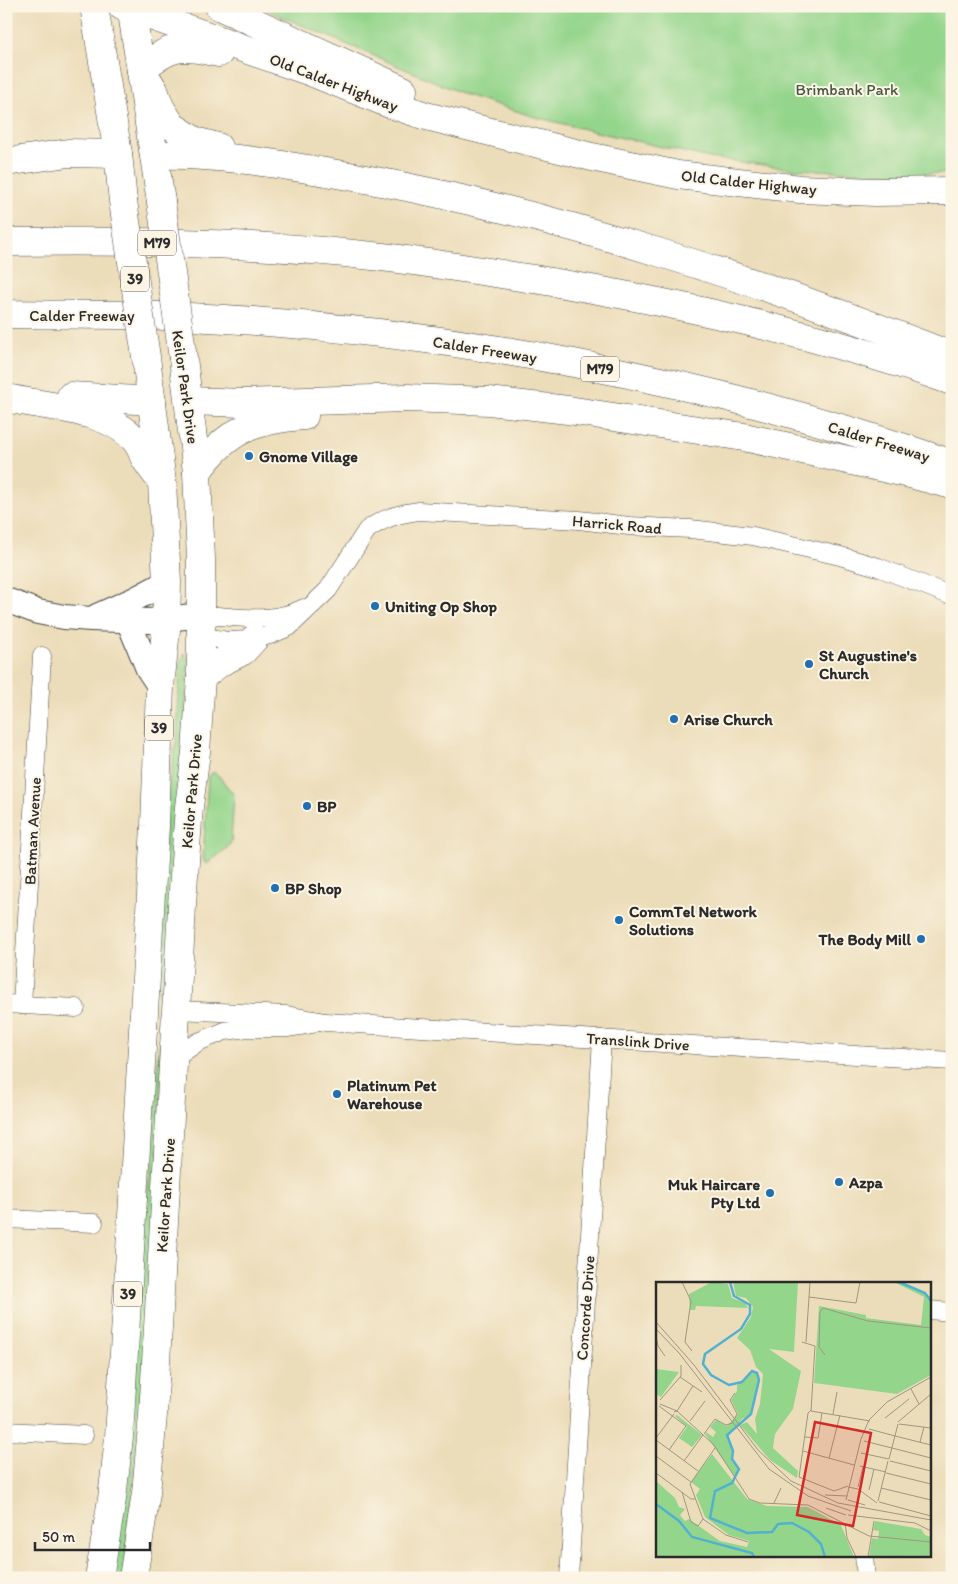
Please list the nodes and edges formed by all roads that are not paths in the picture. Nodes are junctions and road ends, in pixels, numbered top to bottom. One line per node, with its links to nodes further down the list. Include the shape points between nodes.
1 (94, 6): 7 (main road, Keilor Park Drive / 39)
2 (219, 6): 6 (main road, Old Calder Highway, via 396,87)
3 (128, 8): 4 (main road, Keilor Park Drive / 39); 5 (main road, Old Calder Highway)
4 (141, 69): 5 (main road, via 166,51 186,47); 8 (main road, Keilor Park Drive / 39); 10 (main road, via 169,122 184,135 195,141 265,155)
5 (310, 72): 6 (main road, Old Calder Highway, via 426,116)
6 (549, 147): 11 (main road, Old Calder Highway, via 678,175 759,185 833,191)
7 (118, 154): 8 (main road); 9 (main road, via 68,153); 18 (main road, Keilor Park Drive / 39, bridge)
8 (154, 154): 10 (main road, via 193,154); 19 (main road, Keilor Park Drive / 39, bridge)
9 (6, 162)
10 (302, 168): 14 (main road, via 422,190 638,246 750,281)
11 (952, 191)
12 (6, 242): 15 (main road, M79, via 271,248 447,266 606,291 715,314 826,342)
13 (6, 314): 21 (main road, Calder Freeway / M79, via 191,317 326,328 470,346 610,371 728,398)
14 (952, 356)
15 (952, 381)
16 (6, 389): 18 (main road, via 84,398)
17 (6, 398): 23 (main road, via 86,413 115,424 135,440)
18 (152, 401): 19 (main road); 23 (main road, Keilor Park Drive / 39)
19 (189, 401): 20 (main road, via 244,403 406,398 488,401); 22 (main road, Keilor Park Drive / 39)
20 (568, 410): 22 (main road, via 442,410 283,418 248,427 222,442); 24 (main road, via 744,437)
21 (952, 464)
22 (197, 472): 31 (main road, Keilor Park Drive / 39, via 201,529)
23 (162, 482): 25 (main road, Keilor Park Drive / 39)
24 (952, 486)
25 (167, 582): 29 (main road); 30 (main road, Keilor Park Drive / 39)
26 (952, 596): 28 (street, Harrick Road, via 840,556 753,536 580,520 419,511 386,518 367,530 328,590)
27 (6, 600): 29 (main road, via 38,612)
28 (315, 602): 31 (street, Harrick Road, via 290,614); 32 (street, Harrick Road, via 289,627)
29 (91, 619): 30 (main road)
30 (152, 622): 31 (main road); 35 (main road, Keilor Park Drive / 39); 35 (main road, via 148,669)
31 (201, 625): 32 (street, Harrick Road, via 228,641); 34 (main road, Keilor Park Drive / 39)
32 (254, 639): 34 (main road, via 243,651)
33 (42, 656): 36 (street, Batman Avenue)
34 (201, 677): 39 (main road, Keilor Park Drive / 39, via 183,889)
35 (160, 687): 38 (main road, Keilor Park Drive / 39)
36 (14, 1005): 37 (street)
37 (76, 1008)
38 (144, 1008): 39 (main road); 49 (main road, Keilor Park Drive / 39, via 119,1437)
39 (177, 1010): 40 (street, Translink Drive, via 286,1015); 42 (main road, Keilor Park Drive / 39)
40 (324, 1022): 41 (street, Translink Drive); 42 (street, Translink Drive, via 287,1028 224,1031 198,1042)
41 (602, 1039): 43 (street, Translink Drive); 51 (street, Concorde Drive)
42 (174, 1059): 50 (main road, Keilor Park Drive / 39, via 153,1415 146,1493)
43 (952, 1061)
44 (6, 1219): 45 (street)
45 (94, 1223)
46 (6, 1431): 47 (street)
47 (84, 1435)
48 (864, 1556): 52 (street)
49 (99, 1578)
50 (133, 1578)
51 (569, 1578)
52 (866, 1578)

